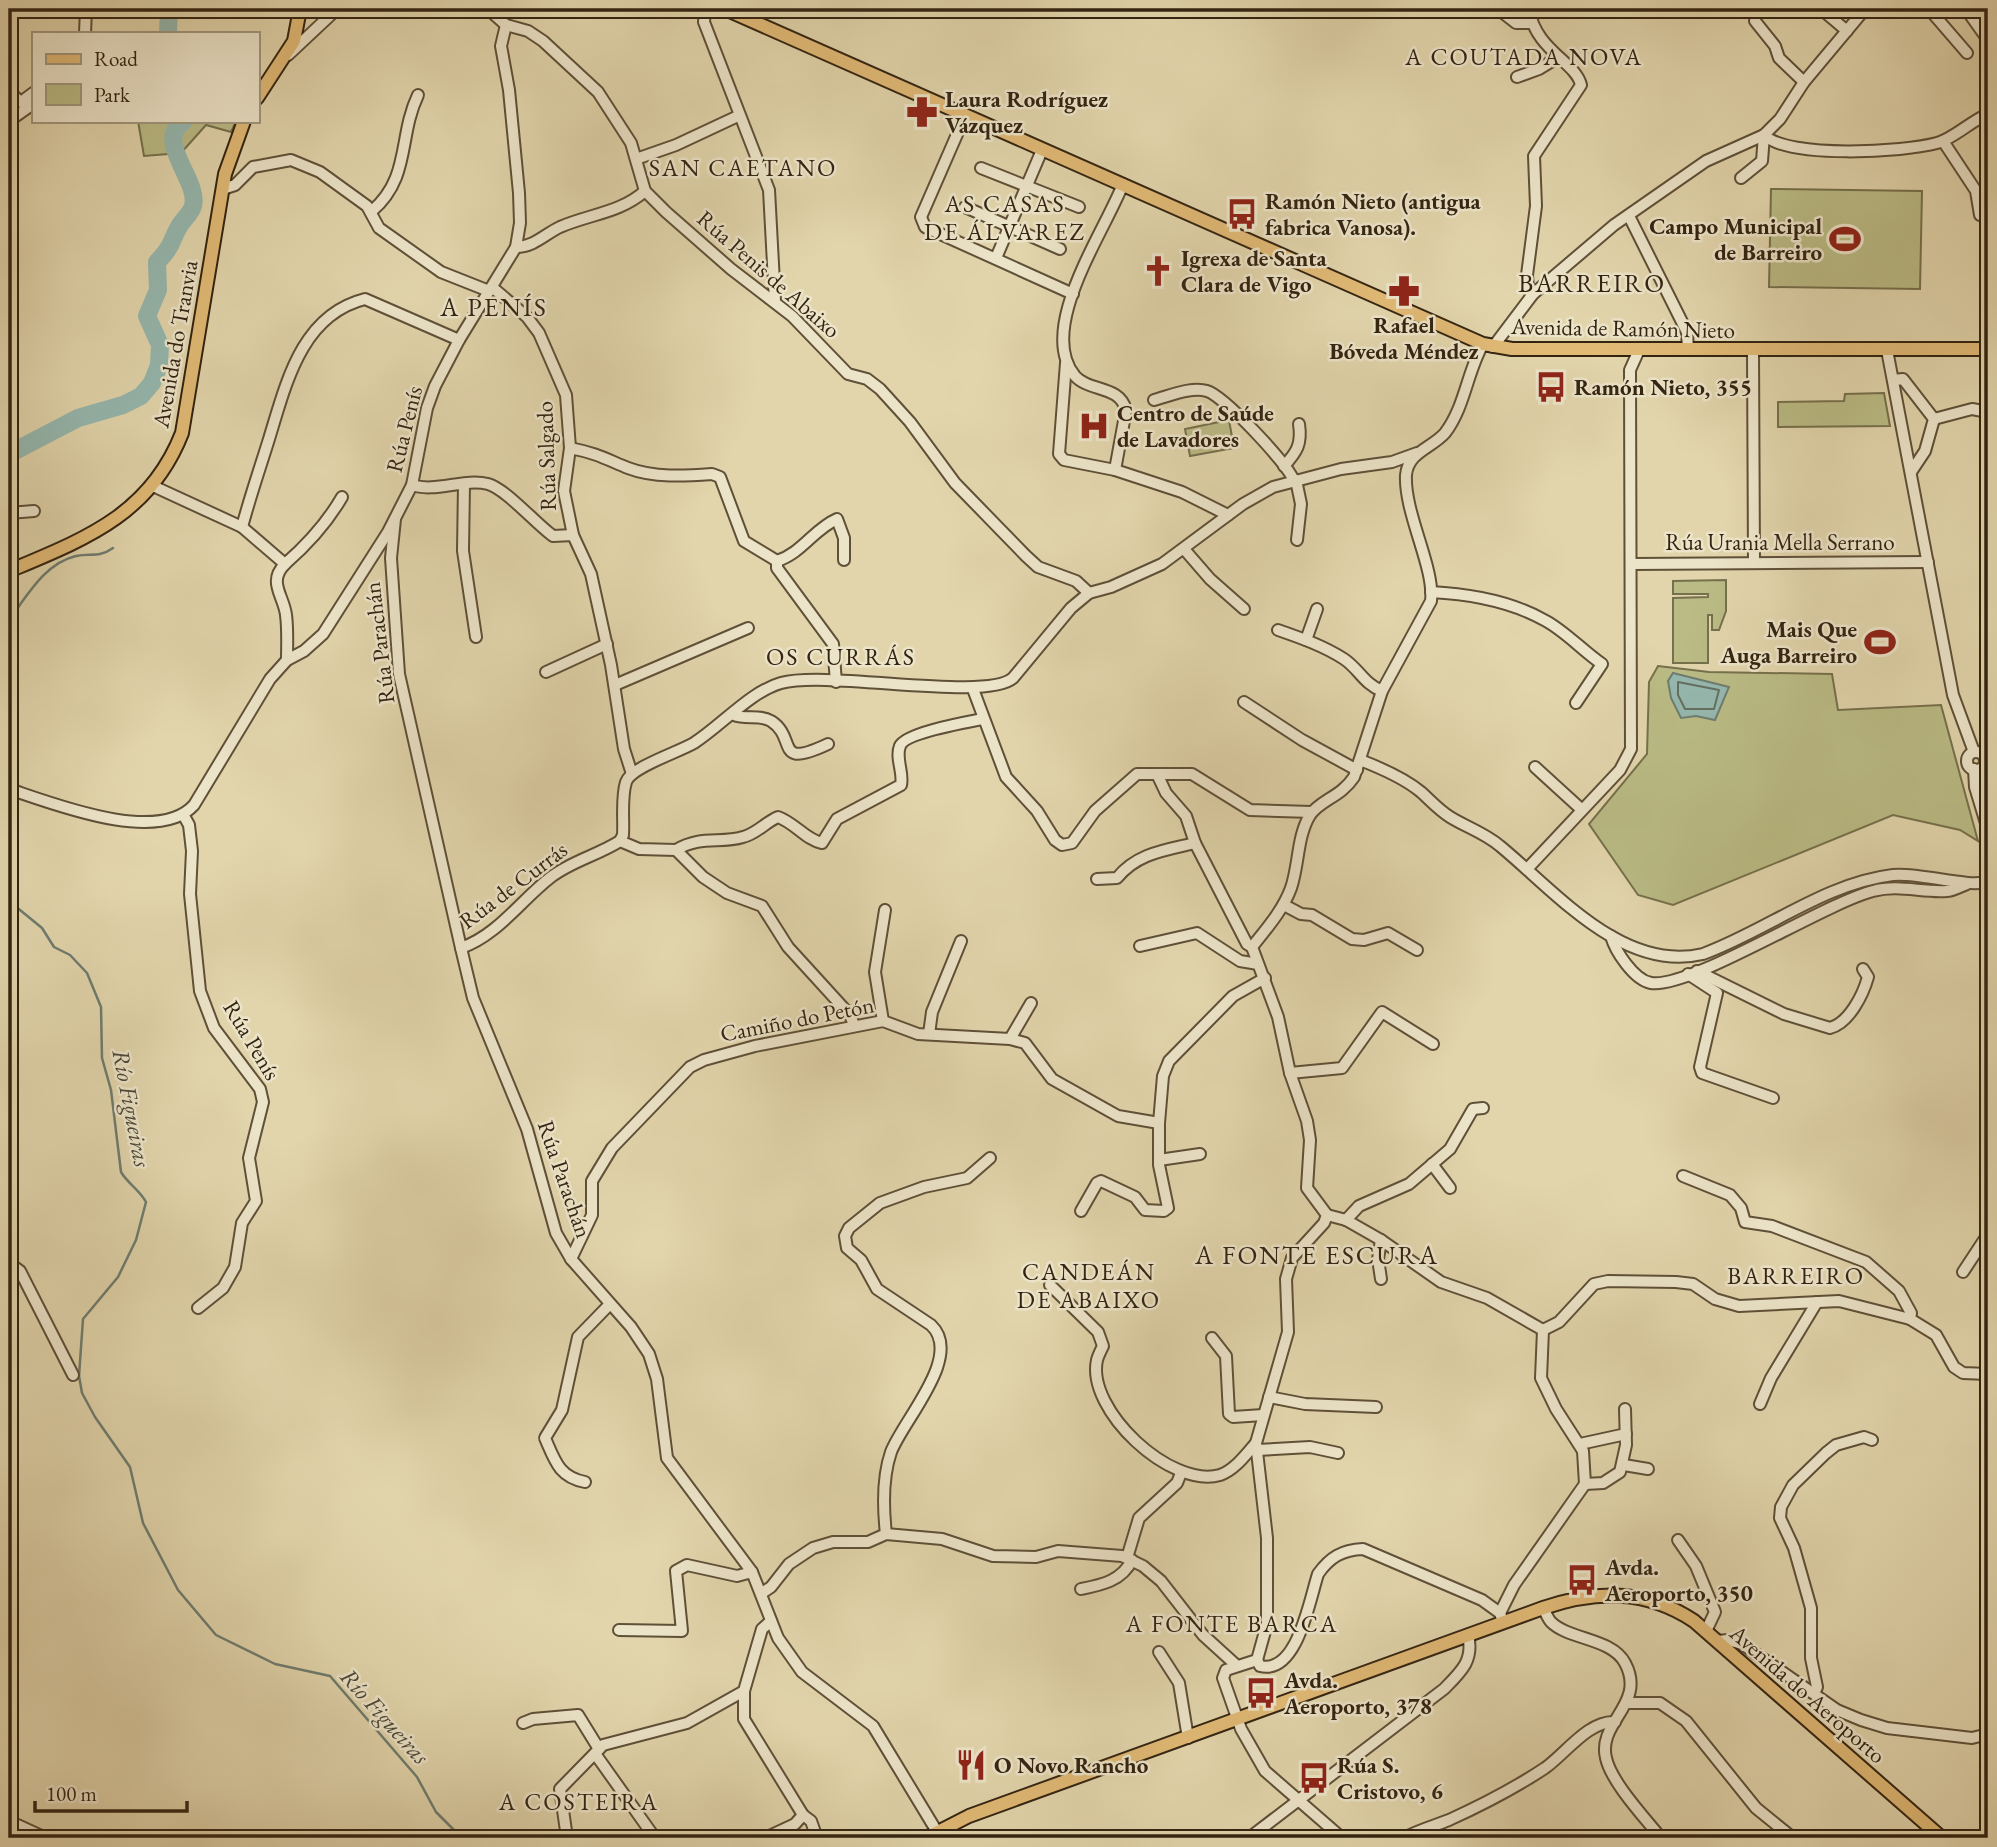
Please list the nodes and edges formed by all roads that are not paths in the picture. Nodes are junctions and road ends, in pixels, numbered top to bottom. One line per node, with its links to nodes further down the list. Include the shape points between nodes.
1 (86, 9): 16 (street)
2 (300, 9): 20 (main road)
3 (337, 9): 20 (street)
4 (488, 9): 15 (street)
5 (705, 9): 30 (street, via 704,22)
6 (725, 9): 31 (main road, Avenida de Ramón Nieto)
7 (1498, 9): 14 (street, via 1516,23)
8 (1529, 9): 14 (street)
9 (1821, 9): 17 (street)
10 (1865, 9): 17 (street)
11 (1929, 9): 19 (street)
12 (1966, 9): 18 (street)
13 (1755, 21): 23 (street, via 1779,58)
14 (1532, 23): 21 (street)
15 (506, 25): 37 (street, via 543,41 598,92 621,125); 50 (street, Rúa Penís, via 501,46 519,193)
16 (85, 32)
17 (1847, 32): 23 (street)
18 (1988, 40)
19 (1967, 52)
20 (286, 56): 26 (main road)
21 (1557, 58): 22 (street); 55 (street, via 1577,74 1581,85 1534,156 1536,214 1527,275)
22 (1517, 77)
23 (1804, 82): 34 (street)
24 (9, 92): 25 (street, via 21,102)
25 (32, 94)
26 (259, 95)
27 (418, 95): 46 (street, via 395,183 385,201)
28 (32, 105): 32 (street)
29 (1988, 114): 35 (street)
30 (738, 116): 37 (street); 56 (street, via 769,190)
31 (965, 116): 36 (main road, Avenida de Ramón Nieto); 52 (street, via 921,217 925,227)
32 (9, 121)
33 (244, 122): 42 (main road, Avenida do Tranvia)
34 (1764, 135): 35 (street, via 1797,148 1849,152); 39 (street, via 1762,162); 48 (street, via 1706,161)
35 (1943, 141): 47 (street, via 1976,191)
36 (1042, 150): 40 (main road, Avenida de Ramón Nieto); 41 (street)
37 (636, 159): 43 (street)
38 (982, 168): 41 (street)
39 (1741, 178)
40 (1123, 184): 54 (street); 58 (main road, Avenida de Ramón Nieto)
41 (1026, 188): 45 (street); 49 (street)
42 (223, 190): 46 (street, Rúa Salgado, via 253,167 291,160 320,172); 82 (main road, Avenida do Tranvia, via 182,433 167,469)
43 (645, 191): 50 (street, via 625,206); 56 (street, Rúa Penis de Abaixo, via 730,269)
44 (965, 207): 49 (street)
45 (1079, 207)
46 (372, 211): 53 (street, Rúa Salgado, via 379,228 441,272)
47 (1980, 215)
48 (1629, 216): 55 (street); 61 (street, via 1687,331)
49 (1009, 227): 51 (street); 52 (street)
50 (516, 247): 53 (street, Rúa Penís)
51 (1060, 249)
52 (996, 258): 54 (street)
53 (490, 289): 57 (street, Rúa Penís); 72 (street, Rúa Salgado, via 527,317 557,368 566,395)
54 (1073, 293): 64 (street, via 1062,336)
55 (1533, 294): 58 (street)
56 (775, 301): 100 (street, Rúa Penis de Abaixo, via 848,374 867,379 880,389 955,483 1026,556 1038,567 1076,581)
57 (459, 340): 81 (street, Rúa Penís, via 426,408); 88 (street, via 365,299 328,318 307,340 283,387)
58 (1488, 345): 60 (main road, Avenida de Ramón Nieto); 73 (street, via 1444,434)
59 (1988, 349): 63 (main road, Avenida de Ramón Nieto)
60 (1639, 350): 61 (main road, Avenida de Ramón Nieto); 97 (street, via 1629,370)
61 (1688, 350): 62 (main road, Avenida de Ramón Nieto)
62 (1753, 350): 63 (main road, Avenida de Ramón Nieto); 94 (street)
63 (1887, 350): 65 (street)
64 (1066, 363): 66 (street); 67 (street)
65 (1893, 380): 70 (street, via 1903,379 1911,386); 77 (street)
66 (1083, 382): 67 (street); 76 (street, via 1124,402)
67 (1064, 394): 76 (street, via 1059,454 1070,463)
68 (1154, 400): 75 (street, via 1208,391 1226,402)
69 (1988, 412): 70 (street, via 1972,409)
70 (1934, 419): 77 (street, via 1925,451)
71 (1299, 424): 75 (street, via 1298,450)
72 (570, 449): 89 (street, Rúa Salgado, via 564,491); 93 (street, via 600,453 629,468 656,474 720,477 744,541)
73 (1417, 453): 74 (street); 78 (street)
74 (1392, 462): 78 (street); 79 (street)
75 (1284, 466): 79 (street)
76 (1115, 470): 86 (street, via 1182,492)
77 (1910, 472): 95 (street)
78 (1406, 474): 99 (street)
79 (1295, 481): 86 (street, via 1273,487); 90 (street, via 1301,504)
80 (464, 484): 81 (street); 89 (street, via 488,484 553,536); 105 (street, via 463,551)
81 (412, 485): 87 (street, Rúa Penís)
82 (153, 486): 88 (street); 98 (main road, Avenida do Tranvia, via 119,517)
83 (342, 497): 96 (street, via 307,545)
84 (34, 511): 85 (street)
85 (9, 513)
86 (1228, 515): 91 (street)
87 (395, 519): 108 (street, Rúa Penís, via 337,616 304,652); 142 (street, Rúa Parachán, via 391,558 399,674)
88 (242, 527): 96 (street)
89 (573, 535): 107 (street, Rúa Salgado, via 591,573)
90 (1297, 540)
91 (1184, 549): 100 (street, via 1146,573); 101 (street)
92 (844, 560): 93 (street, via 844,538 837,519)
93 (777, 561): 110 (street, via 777,568 832,643)
94 (1754, 562): 95 (street, Rúa Urania Mella Serrano); 97 (street, Rúa Urania Mella Serrano)
95 (1928, 562): 119 (street, via 1952,695)
96 (285, 564): 108 (street, via 276,580 277,595 286,612)
97 (1632, 564): 125 (street, via 1631,749 1620,770)
98 (9, 571)
99 (1431, 592): 113 (street, via 1427,611); 115 (street, via 1474,595 1547,621 1602,664)
100 (1089, 593): 112 (street, via 1008,682)
101 (1244, 609)
102 (1317, 609): 106 (street)
103 (748, 628): 111 (street)
104 (1278, 630): 106 (street)
105 (476, 637)
106 (1306, 640): 113 (street, via 1346,660 1364,681)
107 (607, 645): 109 (street); 111 (street, Rúa Salgado)
108 (288, 660): 127 (street, Rúa Penís, via 270,679)
109 (546, 672)
110 (836, 682): 112 (street); 116 (street, via 781,683 751,698)
111 (615, 685): 122 (street, Rúa Salgado)
112 (973, 689): 117 (street)
113 (1382, 691): 120 (street)
114 (1244, 702): 120 (street, via 1302,740)
115 (1576, 703)
116 (734, 715): 118 (street, via 767,719 793,753 801,755); 122 (street, via 683,749)
117 (983, 719): 123 (street, via 1006,777 1062,845 1072,843 1095,811 1130,777); 131 (street, via 905,741 899,750 901,785 843,815 822,843 778,817 740,838 715,838)
118 (828, 744)
119 (1984, 757): 128 (street, via 1968,763 1974,769)
120 (1359, 765): 126 (street, via 1347,789); 132 (street, via 1385,769 1450,817 1500,845)
121 (1535, 767): 125 (street)
122 (632, 774): 129 (street, via 625,786)
123 (1157, 774): 126 (street, via 1192,774 1250,810); 130 (street, via 1186,816)
124 (9, 789): 127 (street, via 116,820 150,824)
125 (1581, 809): 132 (street)
126 (1312, 813): 136 (street)
127 (184, 816): 176 (street, Rúa Penís, via 192,851 190,894 200,991 214,1028 260,1089 263,1102 249,1158 256,1201 242,1223 235,1267 223,1289)
128 (1988, 831)
129 (620, 841): 131 (street, via 639,849); 142 (street, Rúa de Currás, via 551,876 503,922)
130 (1195, 843): 133 (street, via 1147,855 1117,878); 141 (street)
131 (676, 850): 150 (street, via 727,893 762,906 781,938 850,1015)
132 (1527, 869): 138 (street)
133 (1097, 878)
134 (1988, 881): 135 (street)
135 (1967, 884): 138 (street, via 1911,874 1859,882 1693,957 1657,957); 146 (street, via 1948,891 1896,887 1873,891)
136 (1284, 905): 141 (street); 143 (street, via 1312,915 1352,939 1388,933)
137 (885, 910): 149 (street, via 875,972)
138 (1611, 936): 146 (street, via 1617,951 1648,983)
139 (961, 940): 151 (street, via 932,1012)
140 (1140, 946): 144 (street, via 1197,933 1240,961)
141 (1252, 947): 144 (street)
142 (461, 948): 169 (street, Rúa Parachán, via 473,998 527,1129 556,1233)
143 (1417, 950)
144 (1258, 964): 147 (street)
145 (1863, 969): 146 (street, via 1868,977 1864,990 1844,1020 1830,1028 1784,1014)
146 (1693, 972): 155 (street, via 1717,993 1702,1073)
147 (1265, 978): 154 (street); 157 (street, via 1233,996 1170,1061 1163,1076)
148 (1031, 1003): 152 (street)
149 (883, 1021): 150 (street, Camiño do Petón); 151 (street, Camiño do Petón)
150 (853, 1026): 169 (street, Camiño do Petón, via 755,1046 690,1067 612,1148 592,1181 592,1215)
151 (929, 1034): 152 (street, Camiño do Petón)
152 (1010, 1039): 157 (street, via 1025,1043 1052,1079 1118,1115)
153 (1433, 1044): 154 (street, via 1382,1013 1342,1068)
154 (1290, 1073): 165 (street, via 1309,1130 1307,1188)
155 (1773, 1098)
156 (1483, 1108): 161 (street, via 1473,1109 1450,1149)
157 (1159, 1123): 160 (street)
158 (1199, 1154): 160 (street)
159 (990, 1158): 197 (street, via 967,1178 880,1203 845,1236 847,1248 861,1260 877,1289 931,1325 942,1344 927,1387 891,1452 884,1487)
160 (1159, 1160): 164 (street, via 1168,1208 1164,1211 1145,1210 1135,1197 1101,1181)
161 (1432, 1164): 163 (street); 166 (street, via 1409,1184 1359,1206)
162 (1683, 1176): 177 (street, via 1730,1195 1745,1222 1772,1226 1866,1262 1899,1291 1912,1313)
163 (1450, 1188)
164 (1081, 1211)
165 (1327, 1215): 166 (street); 182 (street, via 1292,1258 1286,1279 1288,1332)
166 (1346, 1220): 168 (street)
167 (1988, 1234): 171 (street)
168 (1381, 1240): 172 (street); 178 (street, via 1441,1282 1487,1298)
169 (571, 1259): 175 (street, Rúa Parachán)
170 (9, 1263): 180 (street, via 20,1271)
171 (1963, 1272)
172 (1381, 1279)
173 (1051, 1285): 194 (street, via 1098,1332 1103,1346 1096,1362 1110,1408 1156,1459)
174 (1817, 1302): 177 (street, via 1839,1301); 178 (street, via 1749,1308 1715,1299 1693,1284 1608,1281 1588,1289 1559,1322); 183 (street)
175 (610, 1304): 195 (street, via 578,1337 562,1410 545,1438 560,1472); 200 (street, Rúa Parachán, via 649,1354 657,1379 667,1458)
176 (198, 1308)
177 (1910, 1319): 181 (street, via 1936,1335 1954,1367 1963,1373)
178 (1544, 1330): 189 (street, via 1541,1378)
179 (1212, 1338): 186 (street, via 1226,1356 1229,1414 1233,1418)
180 (73, 1374)
181 (1988, 1374)
182 (1269, 1398): 184 (street); 186 (street)
183 (1760, 1404)
184 (1376, 1408)
185 (1625, 1409): 187 (street)
186 (1263, 1415): 190 (street)
187 (1626, 1434): 189 (street); 192 (street)
188 (1872, 1440): 214 (street, via 1864,1437 1836,1445 1793,1485 1781,1507 1780,1518 1811,1608)
189 (1580, 1444): 196 (street)
190 (1257, 1446): 191 (street, via 1310,1447); 194 (street, via 1220,1475); 211 (street, via 1268,1538 1267,1624)
191 (1338, 1453)
192 (1623, 1465): 193 (street); 196 (street, via 1613,1479)
193 (1648, 1469)
194 (1181, 1473): 199 (street, via 1177,1483 1139,1518)
195 (585, 1482)
196 (1586, 1484): 204 (street, via 1514,1585)
197 (887, 1534): 199 (street, via 942,1539 993,1556 1036,1557 1058,1551); 202 (street, via 868,1542 834,1542 813,1548 789,1564)
198 (1678, 1540): 207 (street, via 1696,1566 1715,1612)
199 (1130, 1559): 201 (street, via 1124,1571 1103,1586); 212 (street, via 1161,1581 1203,1635)
200 (752, 1572): 202 (street, Rúa Parachán); 206 (street, via 737,1576 680,1567 676,1571 682,1631)
201 (1081, 1589)
202 (762, 1593): 205 (street, Rúa Parachán)
203 (1543, 1608): 204 (main road, Avenida do Aeroporto); 207 (main road, Avenida do Aeroporto, via 1591,1595 1631,1595 1679,1611); 215 (street, via 1551,1622 1624,1660 1631,1685)
204 (1502, 1618): 208 (main road, Avenida do Aeroporto); 211 (street, via 1482,1600 1363,1549 1350,1550 1326,1563 1318,1574 1291,1653 1271,1668 1260,1666)
205 (771, 1621): 213 (street, via 762,1629); 226 (street, Rúa Parachán, via 802,1672 873,1726)
206 (619, 1630)
207 (1706, 1632): 209 (main road, Avenida do Aeroporto)
208 (1468, 1635): 216 (main road, Avenida do Aeroporto); 222 (street, via 1472,1651 1444,1689)
209 (1717, 1641): 214 (street, via 1742,1644); 239 (main road, Avenida do Aeroporto)
210 (1159, 1652): 220 (street, via 1179,1683)
211 (1257, 1660): 212 (street)
212 (1236, 1665): 216 (street, via 1226,1670 1223,1678)
213 (744, 1691): 221 (street, via 698,1718 603,1745); 224 (street, via 744,1719)
214 (1814, 1693): 219 (street, via 1838,1710 1887,1728)
215 (1628, 1703): 217 (street); 223 (street, via 1660,1703 1686,1721)
216 (1237, 1720): 220 (main road, Avenida do Aeroporto); 222 (street, via 1265,1771)
217 (1615, 1721): 235 (street, via 1593,1728 1520,1783); 236 (street, via 1606,1761)
218 (523, 1723): 221 (street, via 578,1715)
219 (1988, 1736)
220 (1188, 1738): 226 (main road, Avenida do Aeroporto, via 969,1816)
221 (597, 1752): 228 (street, via 560,1789); 229 (street)
222 (1299, 1800): 233 (street); 234 (street)
223 (1756, 1808): 237 (street); 238 (street)
224 (803, 1815): 230 (street, via 795,1824); 231 (street, via 811,1821)
225 (9, 1821): 227 (street)
226 (931, 1834): 232 (street)
227 (46, 1838)
228 (567, 1838)
229 (655, 1838)
230 (765, 1838)
231 (817, 1838)
232 (948, 1838)
233 (1249, 1838)
234 (1342, 1838)
235 (1404, 1838)
236 (1661, 1838)
237 (1781, 1838)
238 (1793, 1838)
239 (1942, 1838)

